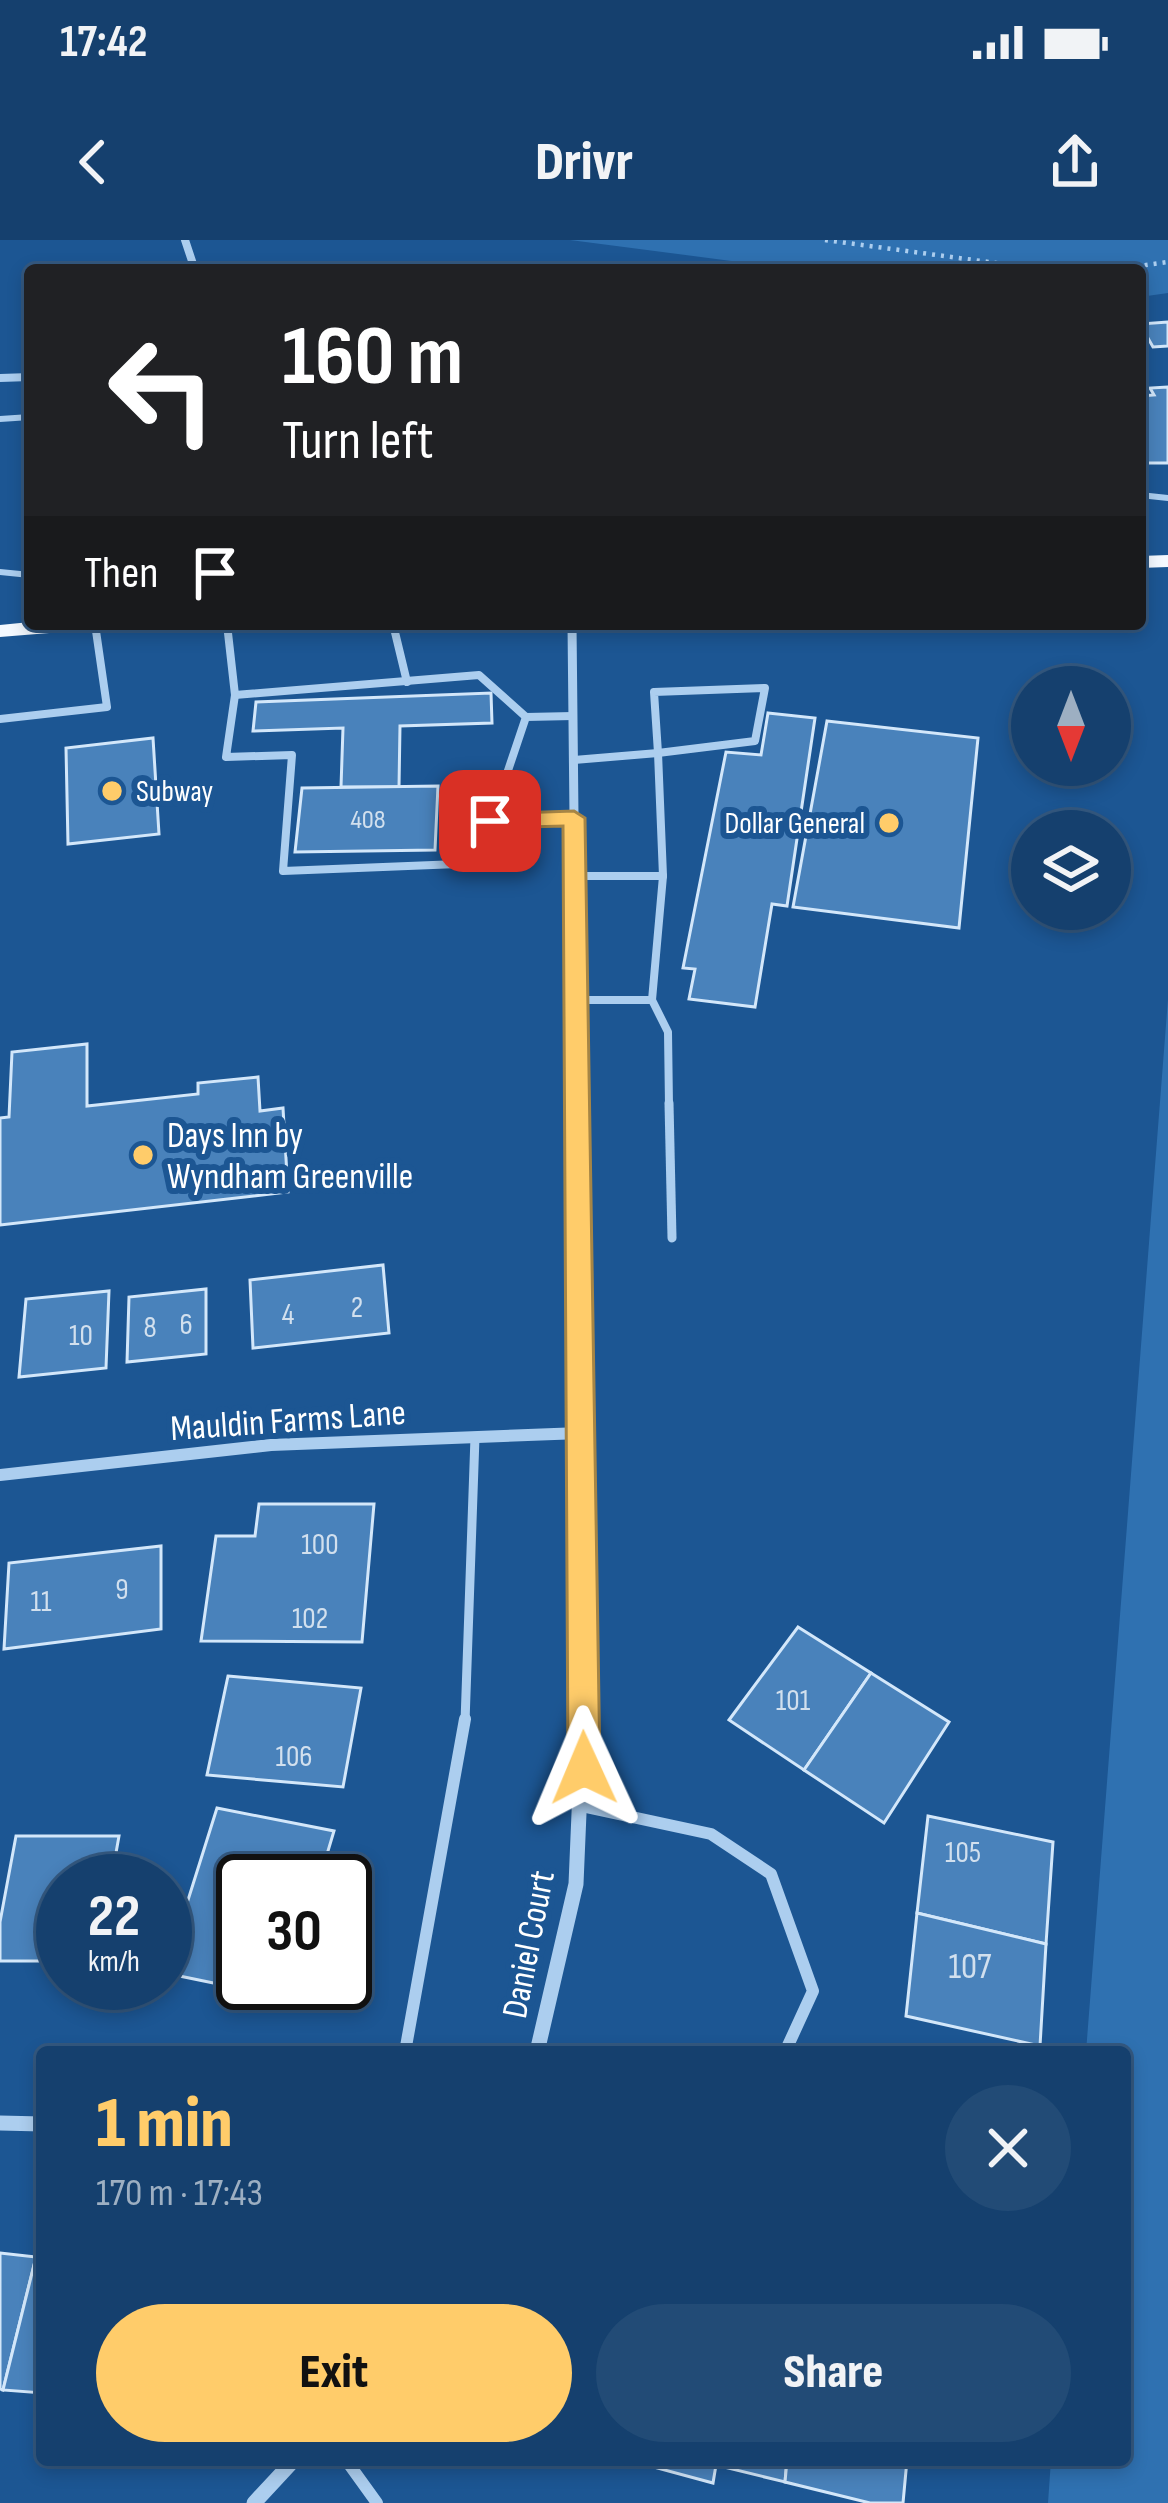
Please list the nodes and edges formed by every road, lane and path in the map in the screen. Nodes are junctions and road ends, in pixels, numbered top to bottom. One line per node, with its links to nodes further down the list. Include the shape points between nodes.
1 (825, 240): 2 (path)
2 (1003, 264)
3 (92, 630): 11 (lane, via 107,707)
4 (228, 630): 8 (lane)
5 (394, 630): 7 (lane)
6 (572, 630): 9 (street, Daniel Court)
7 (407, 682): 8 (lane); 10 (lane, via 479,675)
8 (235, 695): 15 (lane, via 226,757 292,755 283,871 483,863)
9 (573, 716): 10 (lane); 13 (street, Daniel Court)
10 (526, 717): 15 (lane)
11 (0, 719)
12 (658, 753): 12 (lane, via 653,692 765,688 755,741); 13 (lane); 17 (lane)
13 (574, 760): 14 (street, Daniel Court)
14 (574, 818): 15 (lane); 16 (street, Daniel Court)
15 (490, 821)
16 (575, 876): 17 (lane); 18 (street, Daniel Court)
17 (663, 876): 19 (lane)
18 (576, 1000): 19 (lane); 21 (street, Daniel Court)
19 (652, 1000): 20 (lane, via 668,1032)
20 (672, 1238)
21 (580, 1433): 22 (street, Mauldin Farms Lane); 24 (street, Daniel Court)
22 (475, 1437): 23 (street, Mauldin Farms Lane, via 271,1445); 25 (lane, via 464,1738)
23 (0, 1475)
24 (581, 1806): 26 (street, Daniel Court, via 576,1884); 27 (lane, via 711,1834 771,1874 813,1991)
25 (406, 2046)
26 (538, 2046)
27 (788, 2046)
28 (0, 2123): 29 (street)
29 (36, 2124)
30 (288, 2466): 32 (street)
31 (350, 2466): 33 (lane)
32 (254, 2503)
33 (377, 2503)

